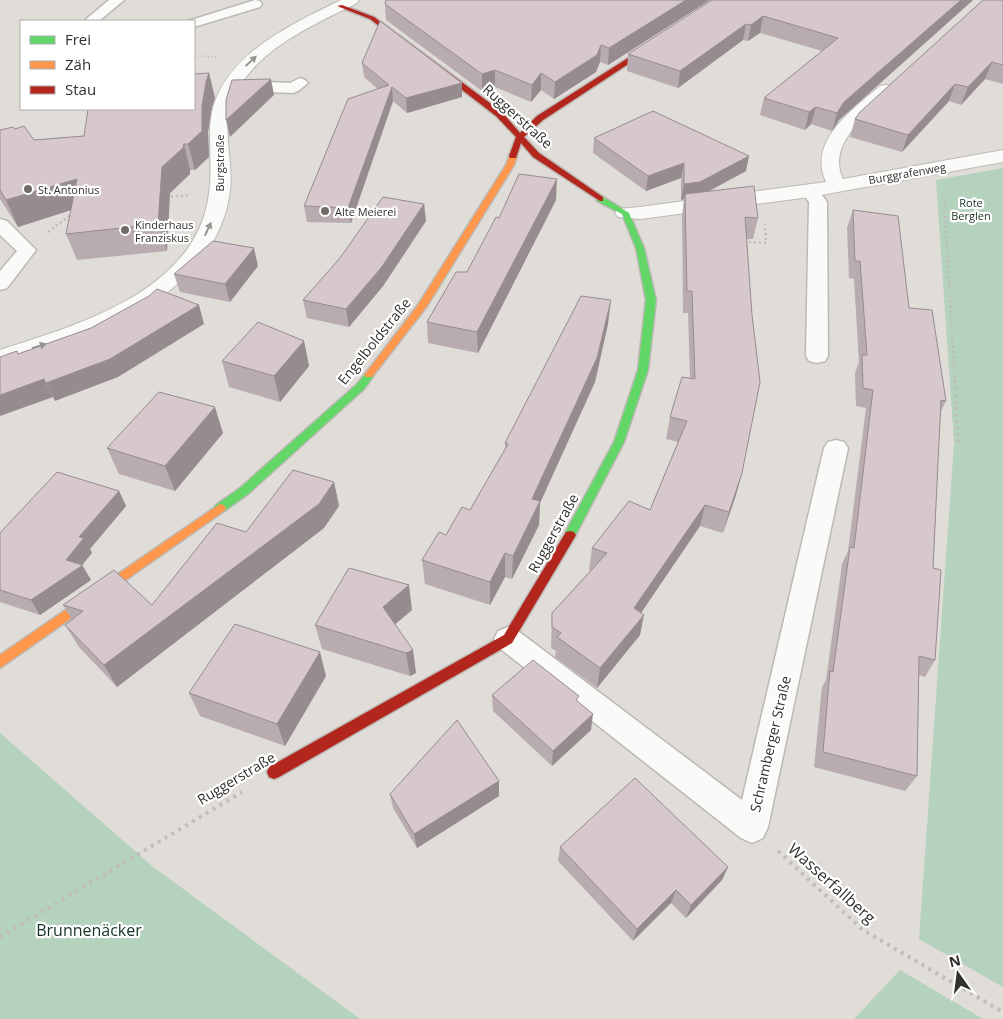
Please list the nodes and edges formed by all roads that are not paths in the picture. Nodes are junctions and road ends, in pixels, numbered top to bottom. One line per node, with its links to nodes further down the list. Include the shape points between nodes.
1 (117, 0): 5 (lane)
2 (723, 0): 10 (street, Engelboldstraße, via 540,118)
3 (346, 3): 9 (street, Burgstraße, one-way to 3, via 246,65 267,47); 10 (street, Ruggerstraße, via 372,18 499,114)
4 (255, 4): 6 (lane)
5 (92, 20)
6 (195, 22)
7 (897, 81): 12 (street, via 846,125 833,146 828,164 830,177)
8 (300, 83): 9 (lane, via 293,88)
9 (231, 85): 18 (street, Burgstraße, one-way to 9, via 77,333 116,315 162,287 188,263 207,234 216,212 220,191 219,116)
10 (520, 138): 14 (street, Ruggerstraße, via 536,155 609,206); 21 (street, Engelboldstraße, via 510,165 422,306 360,387 244,491)
11 (1003, 156): 12 (street, Burggrafenweg)
12 (837, 186): 13 (street, Burggrafenweg)
13 (810, 190): 14 (street, Burggrafenweg); 17 (lane, via 818,202)
14 (625, 213): 20 (street, Ruggerstraße, via 640,248 651,300 643,370 619,442 557,558)
15 (0, 225): 16 (lane, via 27,250)
16 (0, 284)
17 (817, 356)
18 (0, 358)
19 (836, 448): 20 (lane, Schramberger Straße, via 752,827)
20 (508, 639): 22 (street, Ruggerstraße)
21 (0, 662)
22 (274, 772)

